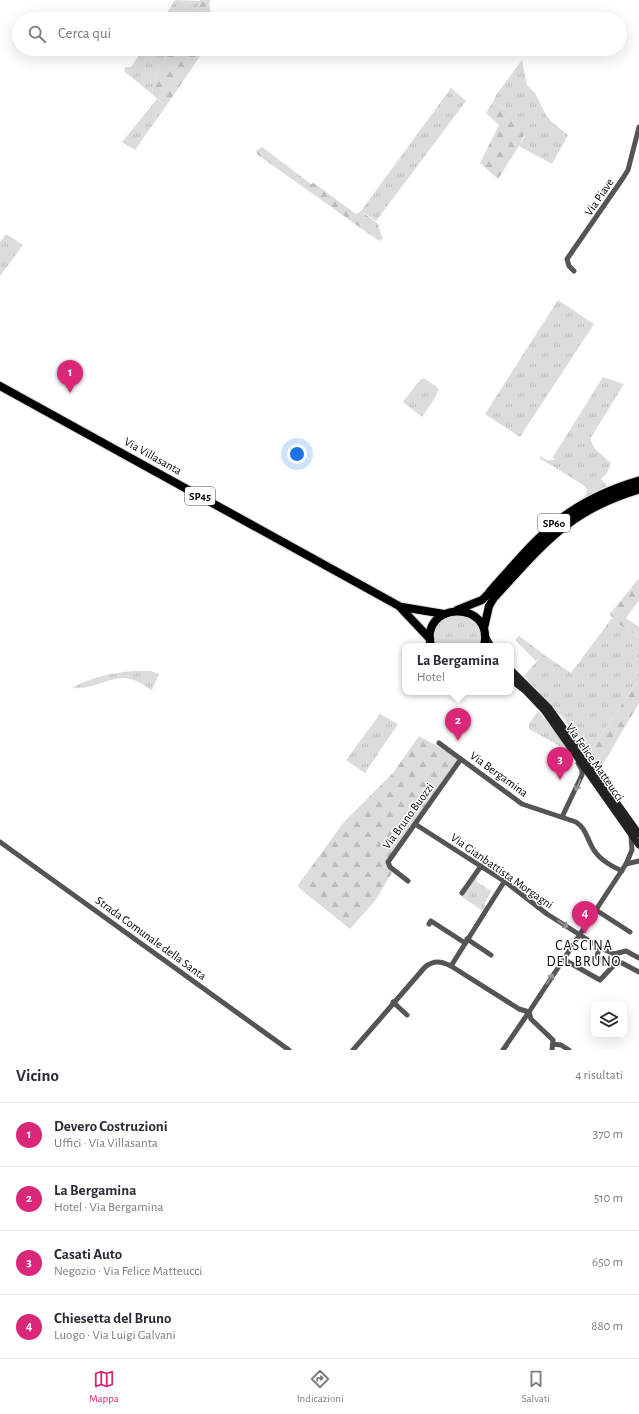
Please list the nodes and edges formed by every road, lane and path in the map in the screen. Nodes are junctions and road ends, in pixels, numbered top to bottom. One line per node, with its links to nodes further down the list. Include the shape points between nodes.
1 (639, 127): 2 (street, Via Piave, via 628,170 567,259)
2 (574, 271)
3 (0, 386): 7 (main road, Via Villasanta / SP45)
4 (639, 481): 6 (highway, SP60, via 609,490 563,516 538,538)
5 (639, 489): 6 (highway, SP60, via 612,497 570,521 543,543)
6 (492, 594): 8 (main road, SP60); 10 (main road, SP60)
7 (399, 606): 9 (main road, SP45); 11 (main road, SP45)
8 (454, 611): 9 (main road, SP45); 10 (main road, SP45, via 472,614)
9 (444, 614): 11 (main road, SP45, via 435,623)
10 (485, 632): 12 (main road); 13 (main road, SP45)
11 (431, 642)
12 (484, 643)
13 (490, 643)
14 (514, 673): 22 (main road, Via Felice Matteucci, via 549,708)
15 (514, 681): 17 (main road, Via Felice Matteucci, via 544,710)
16 (439, 743): 18 (street, Via Bergamina)
17 (574, 751): 19 (street, one-way to 19, via 582,775); 21 (main road, Via Felice Matteucci)
18 (462, 759): 19 (street, Via Bergamina, via 522,804); 20 (street, Via Bruno Buozzi)
19 (562, 817): 28 (street, Via Bergamina, via 582,826 601,859)
20 (415, 824): 27 (street, Via Gianbattista Morgagni); 29 (street, Via Bruno Buozzi, via 388,862 390,867)
21 (630, 833): 24 (main road, Via Felice Matteucci); 26 (street, via 632,850)
22 (639, 834)
23 (0, 842): 48 (street, Strada Comunale della Santa)
24 (639, 845)
25 (639, 861): 26 (street)
26 (626, 864): 28 (street)
27 (481, 866): 30 (street, Via Gianbattista Morgagni); 31 (street)
28 (622, 871): 32 (street)
29 (408, 881)
30 (504, 882): 35 (street, Via Gianbattista Morgagni, one-way to 35); 36 (street)
31 (462, 893)
32 (596, 910): 34 (street); 35 (street)
33 (429, 924): 36 (street, via 431,921)
34 (630, 932)
35 (578, 934): 37 (street, Via Gianbattista Morgagni); 40 (street)
36 (466, 941): 38 (street); 42 (street)
37 (599, 946): 39 (street, Via Gianbattista Morgagni, via 614,954 626,951); 41 (street, via 597,957)
38 (491, 955)
39 (639, 958)
40 (563, 959): 43 (street, via 600,980 617,962); 45 (street, one-way to 40)
41 (605, 963)
42 (451, 966): 44 (street, via 439,961 430,963); 45 (street, via 519,1009)
43 (639, 972)
44 (393, 1002): 46 (street); 49 (street)
45 (529, 1012): 47 (street); 50 (street)
46 (407, 1016)
47 (554, 1044): 51 (street); 52 (street)
48 (289, 1050)
49 (353, 1050)
50 (503, 1050)
51 (552, 1050)
52 (570, 1050)

